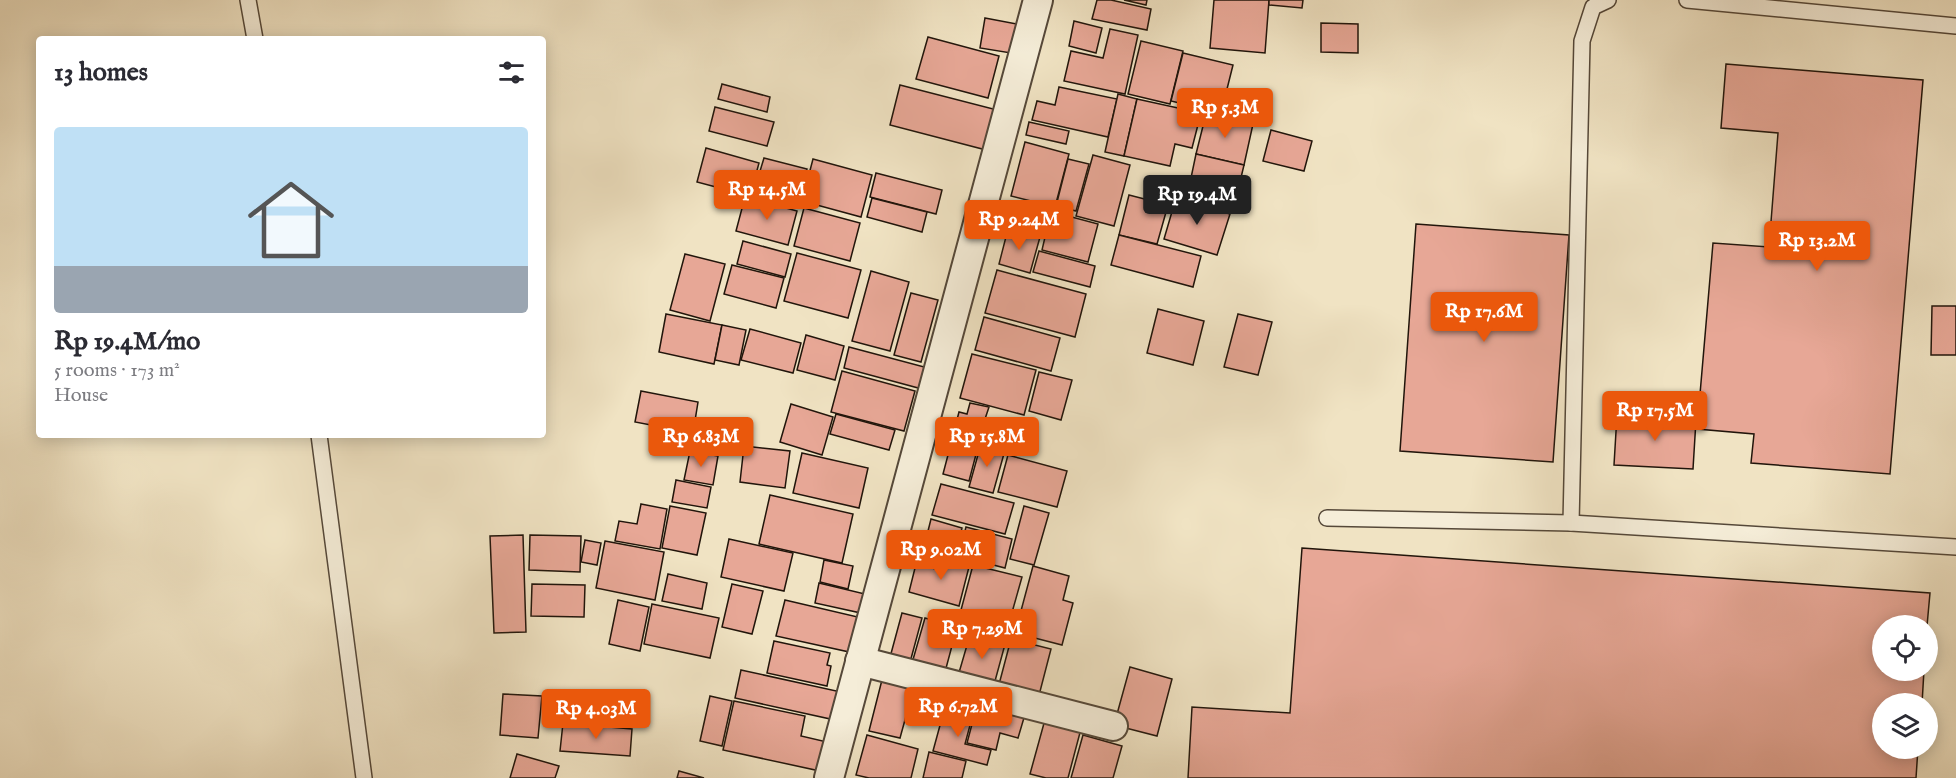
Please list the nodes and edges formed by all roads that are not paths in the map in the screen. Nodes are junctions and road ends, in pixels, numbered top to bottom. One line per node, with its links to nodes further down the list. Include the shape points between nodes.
1 (248, 0): 6 (lane)
2 (1038, 0): 11 (street)
3 (1608, 0): 9 (lane, via 1593,7 1582,42)
4 (1687, 0): 5 (lane)
5 (1956, 26)
6 (254, 36)
7 (319, 438): 13 (lane)
8 (1327, 518): 9 (lane)
9 (1571, 522): 10 (lane)
10 (1956, 547)
11 (861, 661): 12 (street); 14 (street)
12 (1113, 726)
13 (364, 778)
14 (829, 778)

